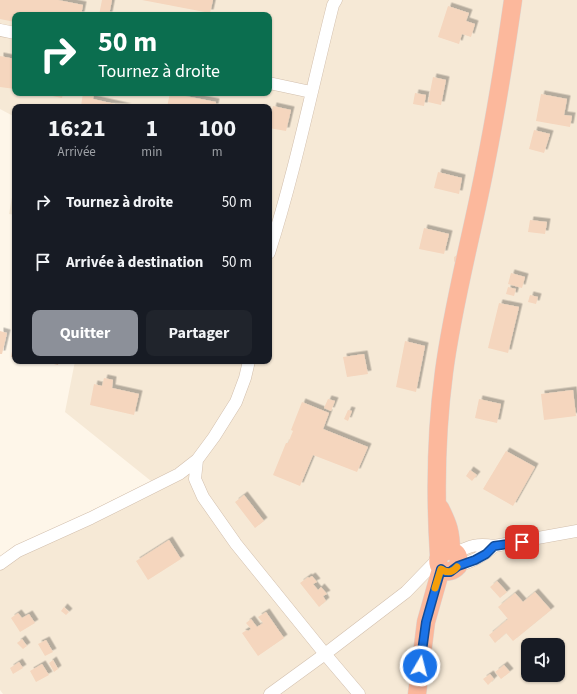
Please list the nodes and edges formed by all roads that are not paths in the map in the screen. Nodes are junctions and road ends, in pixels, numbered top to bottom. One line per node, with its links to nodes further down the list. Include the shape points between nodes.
1 (336, 0): 6 (street)
2 (513, 0): 13 (highway, via 499,96 455,304 444,371 437,437 437,502 451,535)
3 (0, 30): 4 (street)
4 (12, 32)
5 (272, 84): 6 (street)
6 (311, 92): 7 (street, via 286,197)
7 (272, 243)
8 (248, 364): 9 (street, via 236,402)
9 (197, 460): 10 (street); 11 (street)
10 (179, 474): 11 (street); 14 (street, via 18,551)
11 (195, 479): 15 (street, via 203,497 236,544)
12 (577, 531): 13 (street, via 494,546 475,560)
13 (447, 559): 15 (street); 18 (highway, via 426,622)
14 (0, 564)
15 (325, 654): 16 (street); 17 (street)
16 (270, 694)
17 (359, 694)
18 (417, 694)

